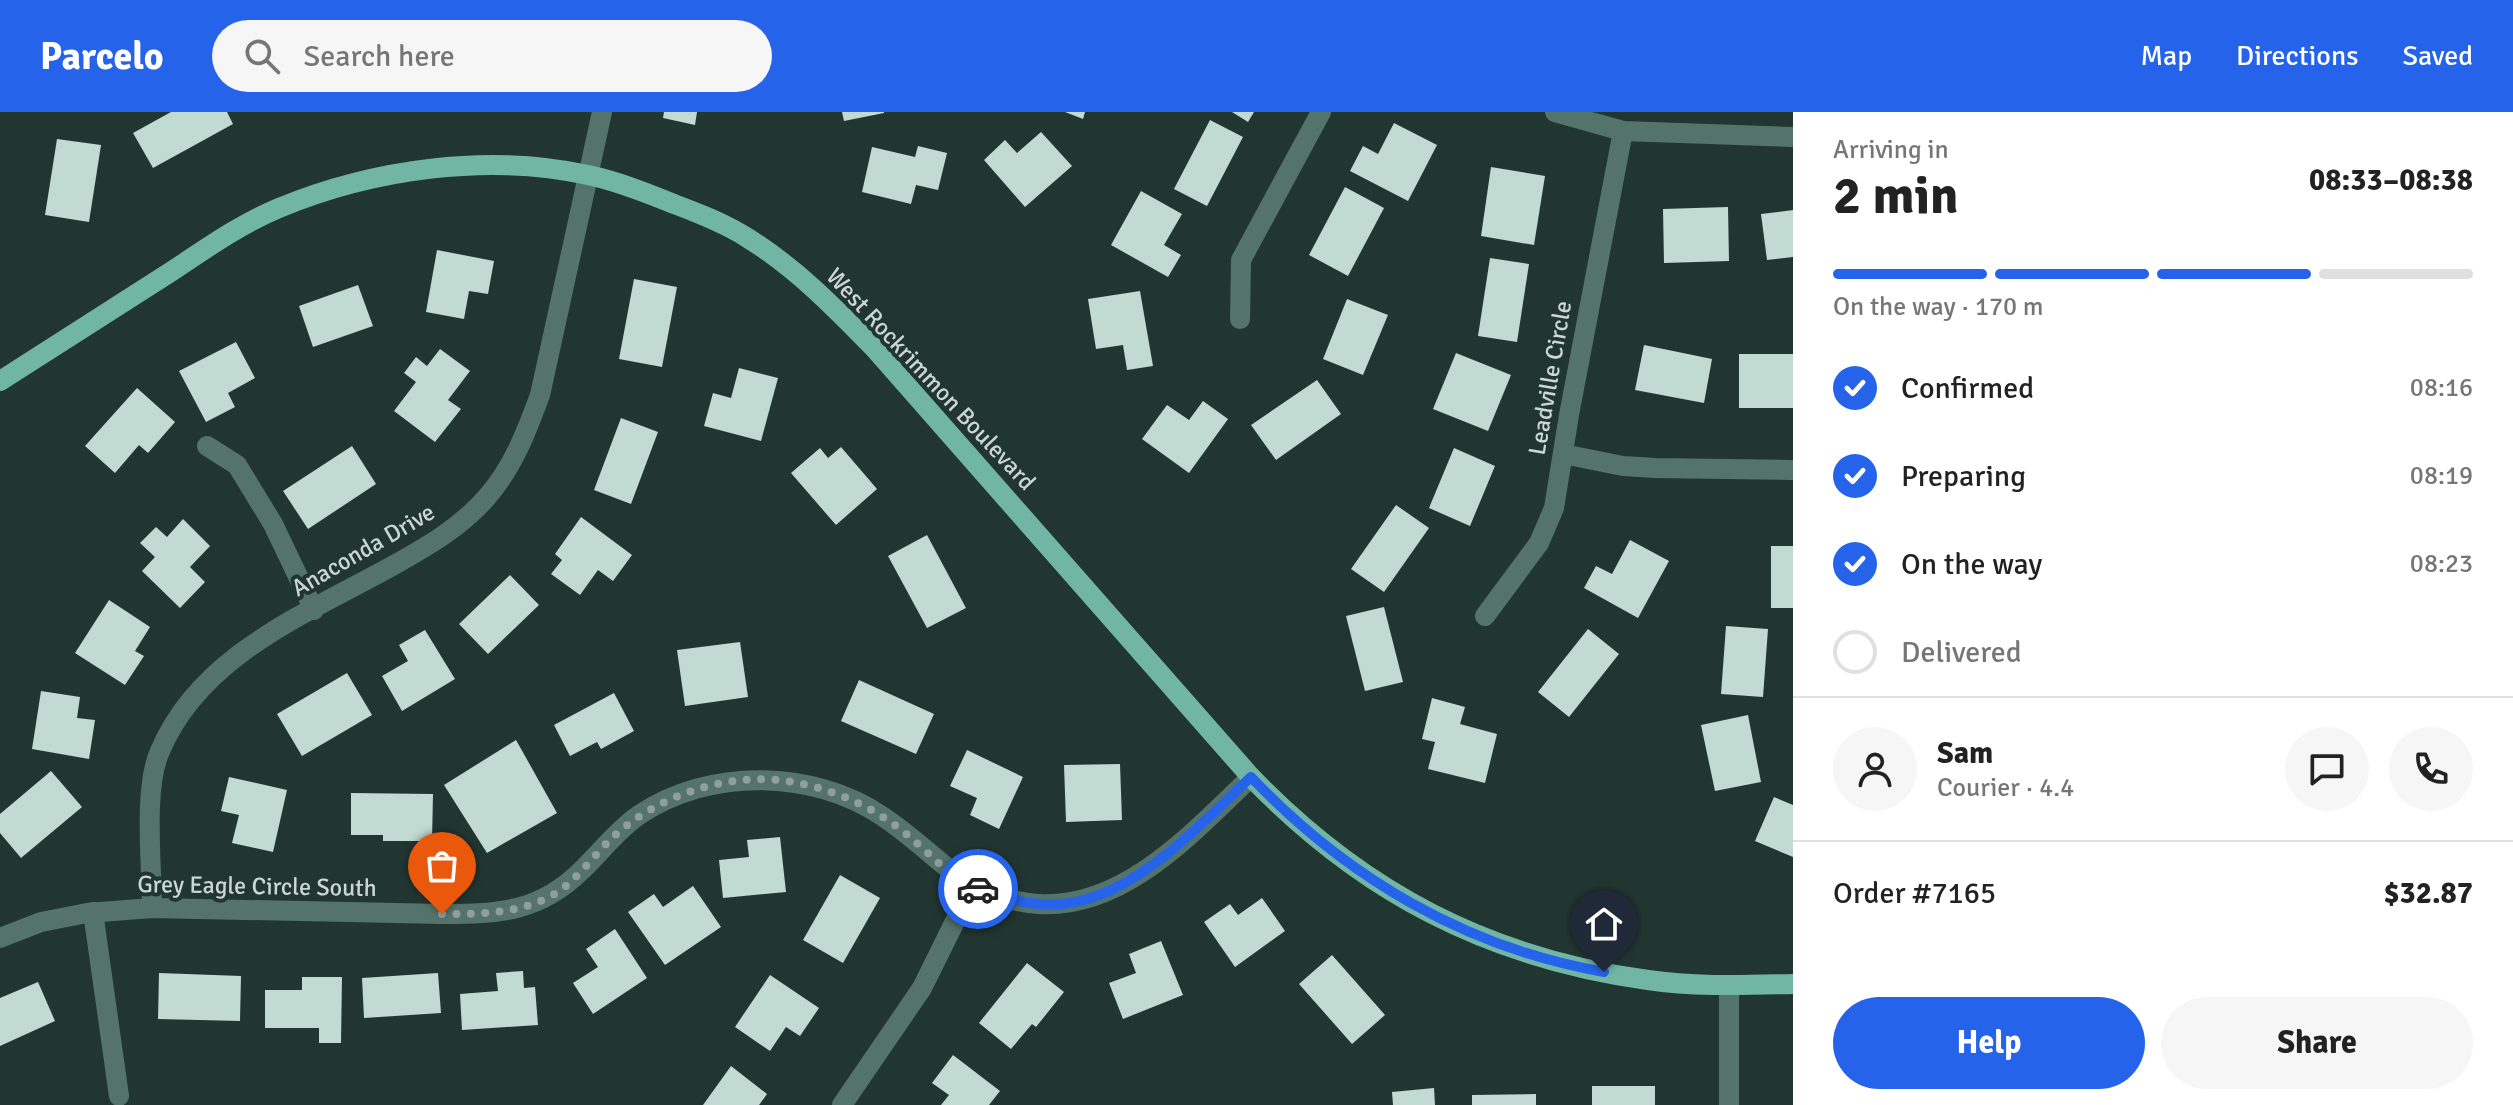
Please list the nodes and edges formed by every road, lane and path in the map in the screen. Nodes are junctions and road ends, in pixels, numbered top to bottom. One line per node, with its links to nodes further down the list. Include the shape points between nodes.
1 (602, 112): 6 (street, Anaconda Drive)
2 (1321, 112): 7 (street, via 1241,260)
3 (1555, 112): 4 (street)
4 (1623, 131): 5 (street); 10 (street, Leadville Circle)
5 (1793, 137)
6 (588, 175): 8 (main road, West Rockrimmon Boulevard, via 530,166 455,166 324,191 276,209 220,240); 12 (street, Anaconda Drive, via 540,395 508,471 486,499 437,541); 14 (main road, West Rockrimmon Boulevard, via 647,193 744,236 827,299)
7 (1240, 319)
8 (0, 381)
9 (207, 446): 12 (street, via 237,465 273,524)
10 (1563, 454): 11 (street, via 1623,466); 13 (street, Leadville Circle, via 1554,508 1539,543)
11 (1793, 470)
12 (314, 610): 16 (street, Anaconda Drive, via 226,664 171,729 158,753 151,792)
13 (1485, 616)
14 (1251, 777): 15 (street, Grey Eagle Circle South, via 1168,855 1106,891 1071,903 1037,904); 20 (main road, West Rockrimmon Boulevard, via 1345,862 1393,895 1454,925 1582,968 1650,981)
15 (972, 887): 16 (street, Grey Eagle Circle South, via 879,814 802,783 764,780 721,783 675,796 639,815 552,896 520,909 442,914); 22 (street, via 922,988)
16 (152, 908): 17 (street, Grey Eagle Circle South)
17 (93, 912): 18 (street, Grey Eagle Circle South, via 41,922); 21 (street)
18 (0, 938)
19 (1793, 984): 20 (main road, West Rockrimmon Boulevard)
20 (1729, 985): 23 (street)
21 (119, 1096)
22 (842, 1105)
23 (1729, 1105)

